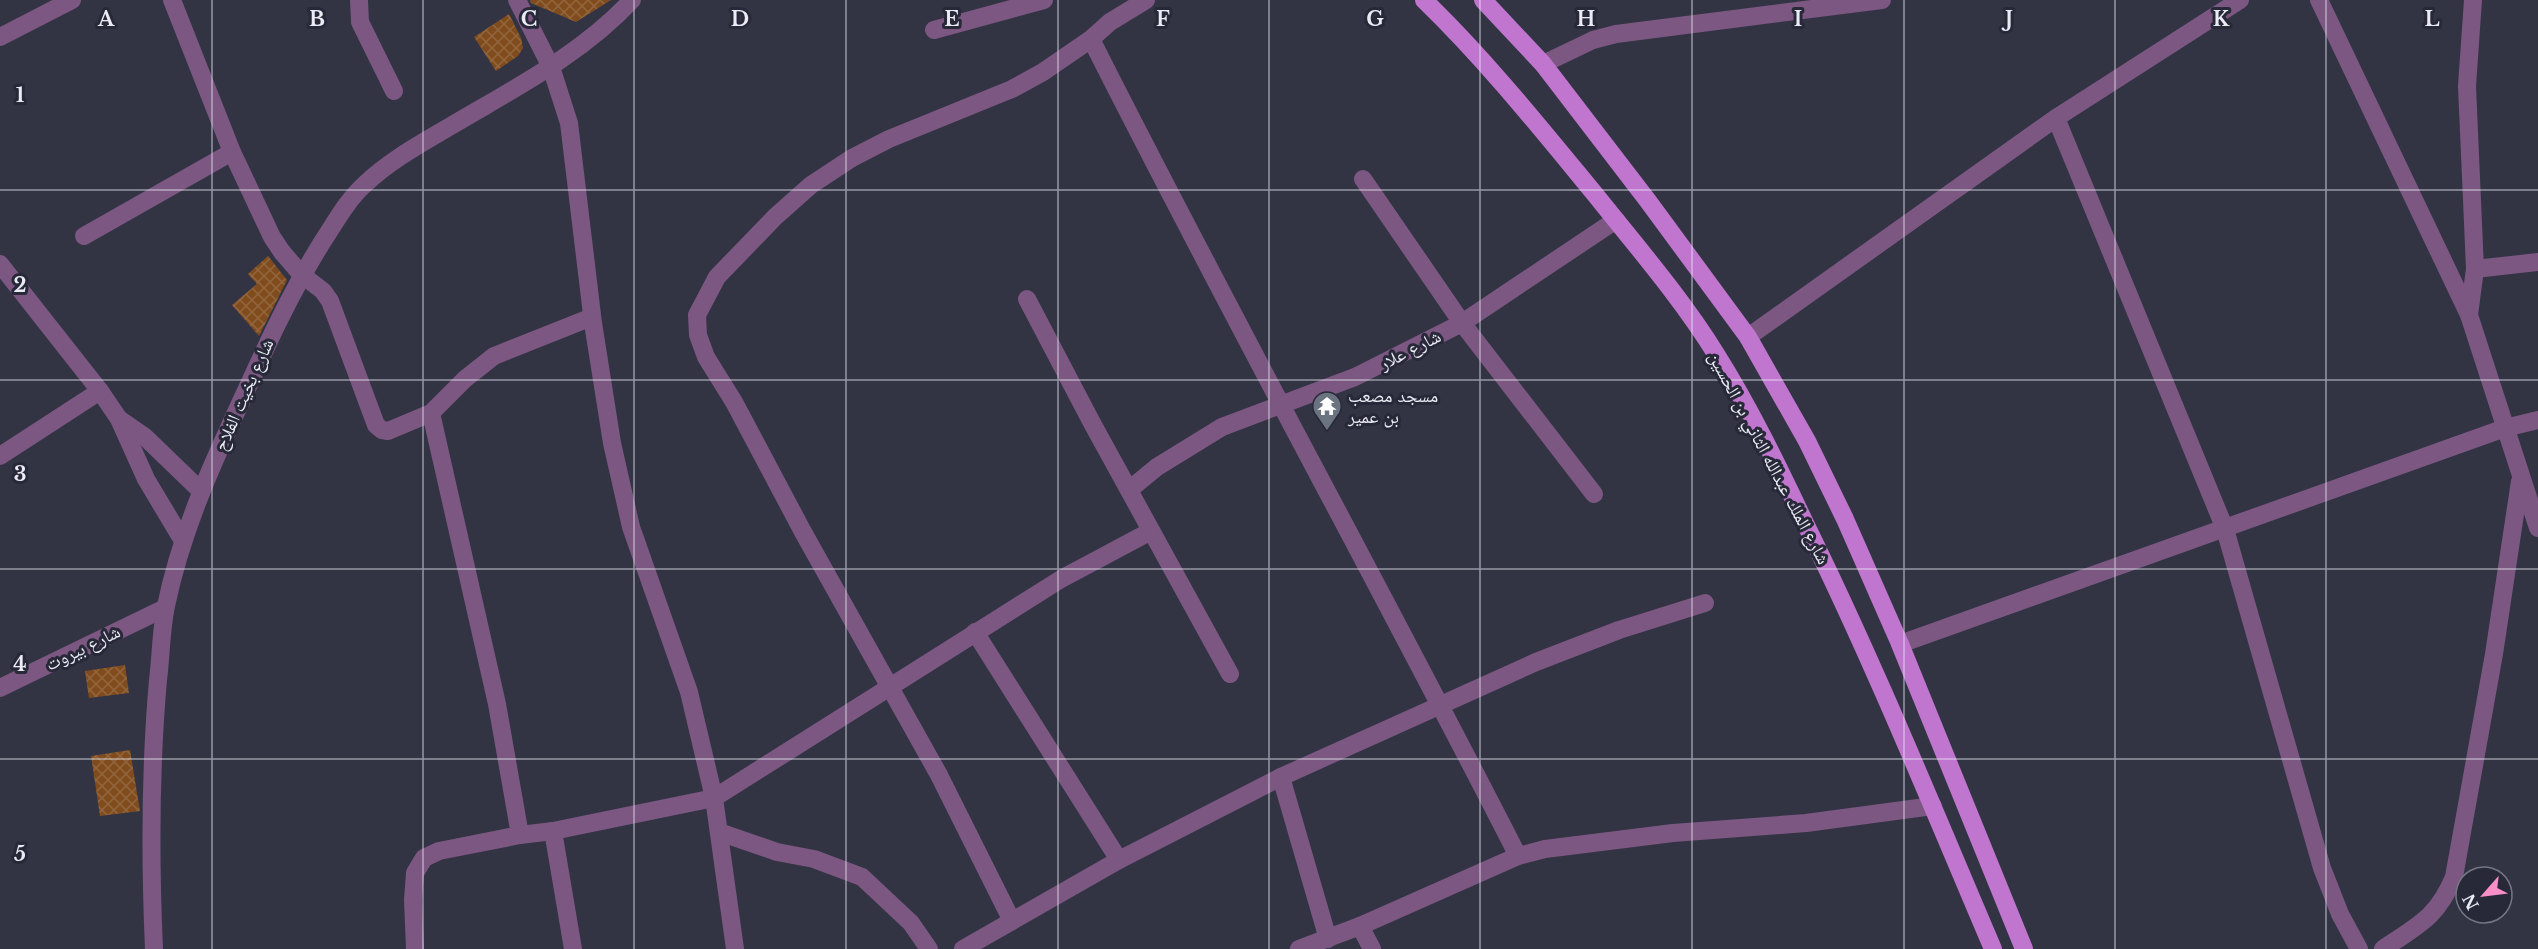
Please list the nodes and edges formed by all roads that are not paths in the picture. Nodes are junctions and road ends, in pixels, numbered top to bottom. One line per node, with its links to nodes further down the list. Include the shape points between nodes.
1 (72, 0): 15 (street)
2 (172, 0): 21 (street)
3 (359, 0): 19 (street, via 360,22)
4 (517, 0): 18 (street)
5 (632, 0): 18 (street, شارع بخيت الفلاح, via 585,43)
6 (1044, 0): 14 (street)
7 (1424, 0): 23 (main road, شارع الملك عبدالله الثاني بن الحسين, via 1524,107)
8 (1484, 0): 17 (main road, شارع الملك عبدالله الثاني بن الحسين)
9 (1882, 0): 17 (street, via 1616,34 1593,40)
10 (2240, 0): 20 (street)
11 (2319, 0): 30 (street)
12 (2473, 0): 27 (street, via 2467,86)
13 (1133, 2): 16 (street)
14 (934, 30)
15 (0, 37)
16 (1091, 39): 35 (street, via 1179,214); 55 (street, via 1012,89 889,138 811,185 717,277 697,315 698,335 706,357)
17 (1543, 64): 33 (main road, شارع الملك عبدالله الثاني بن الحسين)
18 (551, 67): 28 (street, شارع بخيت الفلاح, via 387,165 343,209); 31 (street, via 569,123)
19 (394, 91)
20 (2056, 117): 33 (street); 46 (street)
21 (232, 152): 24 (street); 28 (street, via 272,237)
22 (1363, 179): 32 (street)
23 (1616, 220): 32 (street, شارع علار); 59 (main road, شارع الملك عبدالله الثاني بن الحسين, via 1694,321 1729,375 1822,557)
24 (84, 236)
25 (2538, 262): 27 (street)
26 (0, 264): 34 (street)
27 (2475, 269): 30 (street)
28 (302, 274): 36 (street, via 330,301 375,425 388,431); 42 (street, شارع بخيت الفلاح)
29 (1027, 299): 43 (street)
30 (2469, 315): 39 (street)
31 (592, 317): 36 (street, via 494,356); 58 (street, via 612,443 631,526 689,693)
32 (1462, 323): 35 (street, شارع علار, via 1355,377); 44 (street)
33 (1748, 337): 52 (main road, شارع الملك عبدالله الثاني بن الحسين, via 1845,519)
34 (100, 391): 37 (street); 40 (street)
35 (1282, 404): 43 (street, شارع علار, via 1222,427 1157,467); 56 (street)
36 (431, 413): 62 (street, via 497,704)
37 (119, 419): 42 (street, via 145,437); 48 (street, via 146,478)
38 (2538, 420): 39 (street)
39 (2505, 428): 41 (street); 46 (street)
40 (0, 456)
41 (2520, 478): 45 (street); 82 (street, via 2494,654 2454,877 2445,900 2429,918)
42 (201, 490): 48 (street, شارع بخيت الفلاح)
43 (1129, 490): 47 (street)
44 (1594, 494)
45 (2538, 528)
46 (2225, 529): 52 (street); 81 (street, via 2322,868)
47 (1151, 531): 51 (street, via 1061,579); 53 (street)
48 (183, 541): 50 (street, شارع بخيت الفلاح)
49 (1705, 603): 56 (street, via 1619,630)
50 (165, 608): 54 (street, شارع بيروت); 72 (street, شارع بخيت الفلاح, via 155,715 150,844)
51 (975, 632): 55 (street); 65 (street)
52 (1900, 644): 63 (main road, شارع الملك عبدالله الثاني بن الحسين)
53 (1230, 674)
54 (2, 681)
55 (889, 688): 58 (street); 67 (street, via 939,775)
56 (1440, 704): 57 (street); 64 (street)
57 (1281, 777): 65 (street); 70 (street)
58 (714, 798): 60 (street); 61 (street)
59 (1933, 806): 64 (street, via 1545,849); 66 (main road, شارع الملك عبدالله الثاني بن الحسين)
60 (553, 831): 62 (street); 74 (street)
61 (719, 832): 75 (street); 76 (street, via 862,877 911,923)
62 (520, 834): 73 (street, via 439,851 424,858 415,873)
63 (1984, 854): 66 (main road); 69 (main road, شارع الملك عبدالله الثاني بن الحسين)
64 (1518, 856): 68 (street)
65 (1119, 860): 67 (street)
66 (1957, 864): 71 (main road, شارع الملك عبدالله الثاني بن الحسين)
67 (1012, 921): 77 (street)
68 (1360, 926): 70 (street); 79 (street)
69 (2016, 931): 71 (main road); 80 (main road, شارع الملك عبدالله الثاني بن الحسين)
70 (1328, 939): 78 (street)
71 (1991, 946)
72 (154, 949)
73 (415, 949)
74 (573, 949)
75 (735, 949)
76 (929, 949)
77 (963, 949)
78 (1299, 949)
79 (1372, 949)
80 (2024, 949)
81 (2359, 949)
82 (2383, 949)

